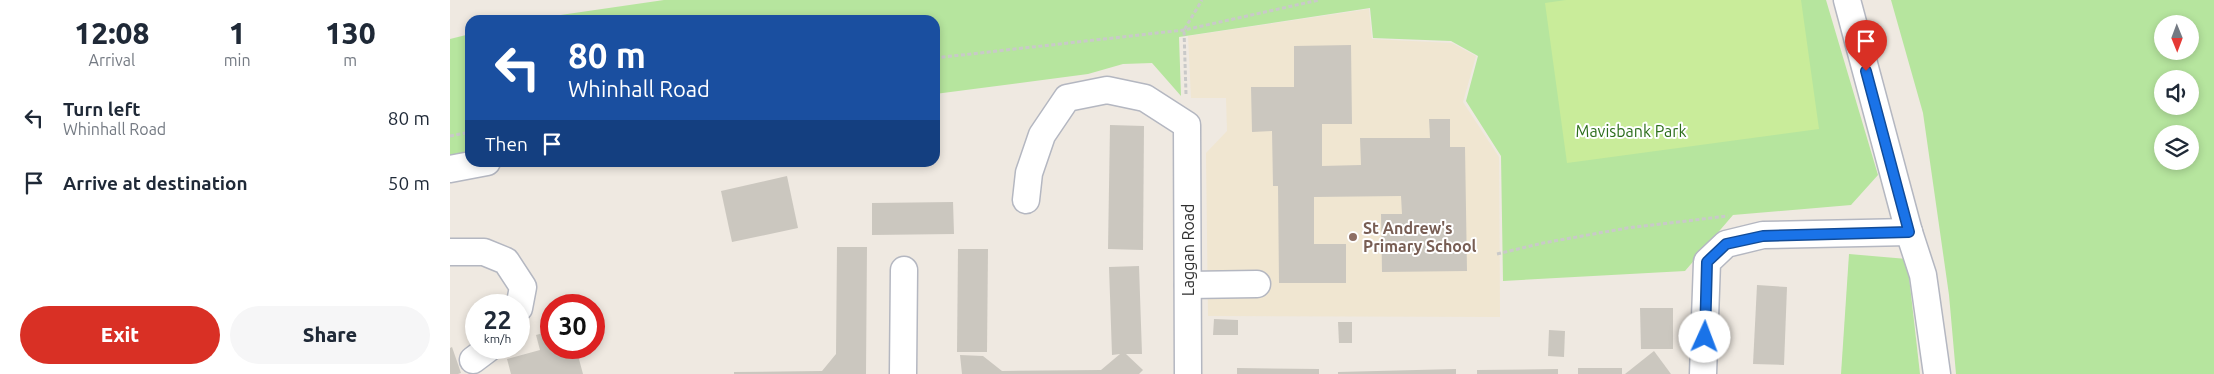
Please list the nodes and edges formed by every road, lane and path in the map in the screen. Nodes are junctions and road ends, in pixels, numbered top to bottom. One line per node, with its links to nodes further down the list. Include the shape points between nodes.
1 (1202, 0): 4 (path)
2 (1319, 0): 4 (path)
3 (1848, 0): 13 (street)
4 (1184, 30): 5 (path); 6 (path)
5 (940, 57)
6 (1187, 125): 11 (street, via 1145,98 1107,90 1067,98 1042,135 1029,173); 18 (street, Laggan Road)
7 (465, 133): 8 (path)
8 (450, 136)
9 (465, 166): 10 (street)
10 (450, 169)
11 (1026, 200)
12 (1730, 216): 15 (path, via 1627,228)
13 (1909, 232): 22 (street, via 1763,236 1726,244 1707,262); 23 (street, via 1923,275)
14 (450, 252): 19 (street, via 484,252 506,261 523,287)
15 (1497, 254)
16 (904, 270): 20 (street)
17 (1257, 284): 18 (street)
18 (1188, 285): 21 (street, Laggan Road)
19 (522, 294)
20 (903, 374)
21 (1188, 374)
22 (1703, 374)
23 (1937, 374)

